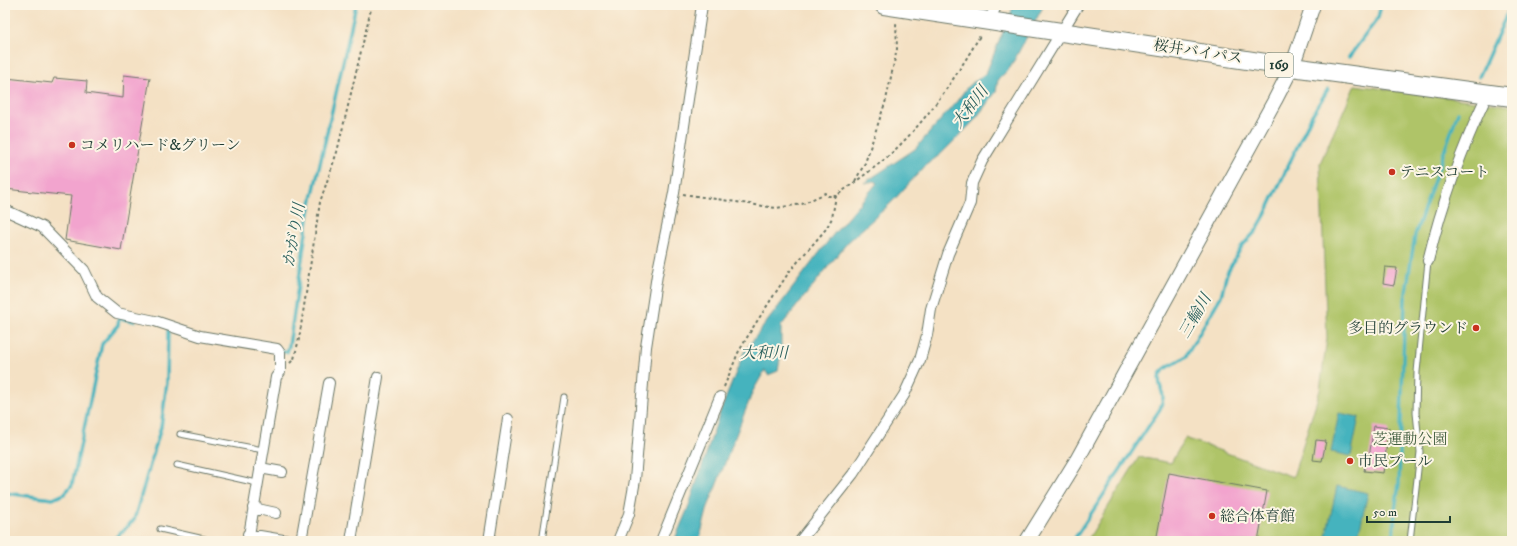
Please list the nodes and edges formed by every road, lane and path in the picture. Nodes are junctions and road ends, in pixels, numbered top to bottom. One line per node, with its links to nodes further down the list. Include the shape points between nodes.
1 (372, 5): 16 (path, via 337,152 320,202 294,359)
2 (702, 5): 12 (street)
3 (1078, 5): 7 (street)
4 (1313, 5): 8 (street)
5 (891, 6): 6 (highway, 桜井バイパス / 169); 11 (path, via 896,22 897,50 892,75 865,163)
6 (997, 16): 7 (highway, 桜井バイパス / 169); 11 (path, via 936,103 885,159)
7 (1054, 30): 8 (highway, 桜井バイパス / 169); 41 (street, via 972,182 970,203 948,254 931,309 920,360 904,395 853,474)
8 (1292, 67): 9 (highway, 桜井バイパス / 169); 42 (street, via 1077,460)
9 (1487, 95): 10 (highway, 桜井バイパス / 169); 15 (street, via 1455,167)
10 (1512, 97)
11 (854, 182): 13 (path)
12 (674, 193): 13 (path, via 776,208 802,204 826,193 828,196); 39 (street, via 657,275 646,347 635,480 629,514)
13 (836, 196): 20 (path, via 832,218 826,229 789,272 752,329 738,353)
14 (5, 210): 16 (street, via 42,227 84,270 97,297 117,314 155,321 200,336 277,349 280,353)
15 (1428, 261): 43 (lane, via 1417,372 1416,413 1420,452)
16 (279, 373): 23 (street, via 276,377)
17 (378, 377): 36 (street)
18 (329, 383): 35 (street)
19 (564, 397): 38 (lane)
20 (720, 397): 40 (street)
21 (508, 419): 37 (street)
22 (180, 434): 23 (lane)
23 (263, 450): 25 (street)
24 (177, 464): 27 (lane)
25 (260, 468): 26 (street); 27 (street)
26 (282, 472)
27 (257, 483): 28 (street)
28 (253, 508): 29 (street); 31 (street)
29 (276, 513)
30 (160, 529): 33 (lane)
31 (248, 537): 32 (street)
32 (278, 540): 34 (street)
33 (213, 541)
34 (289, 541)
35 (301, 541)
36 (351, 541)
37 (489, 541)
38 (542, 541)
39 (618, 541)
40 (661, 541)
41 (800, 541)
42 (1027, 541)
43 (1410, 541)

